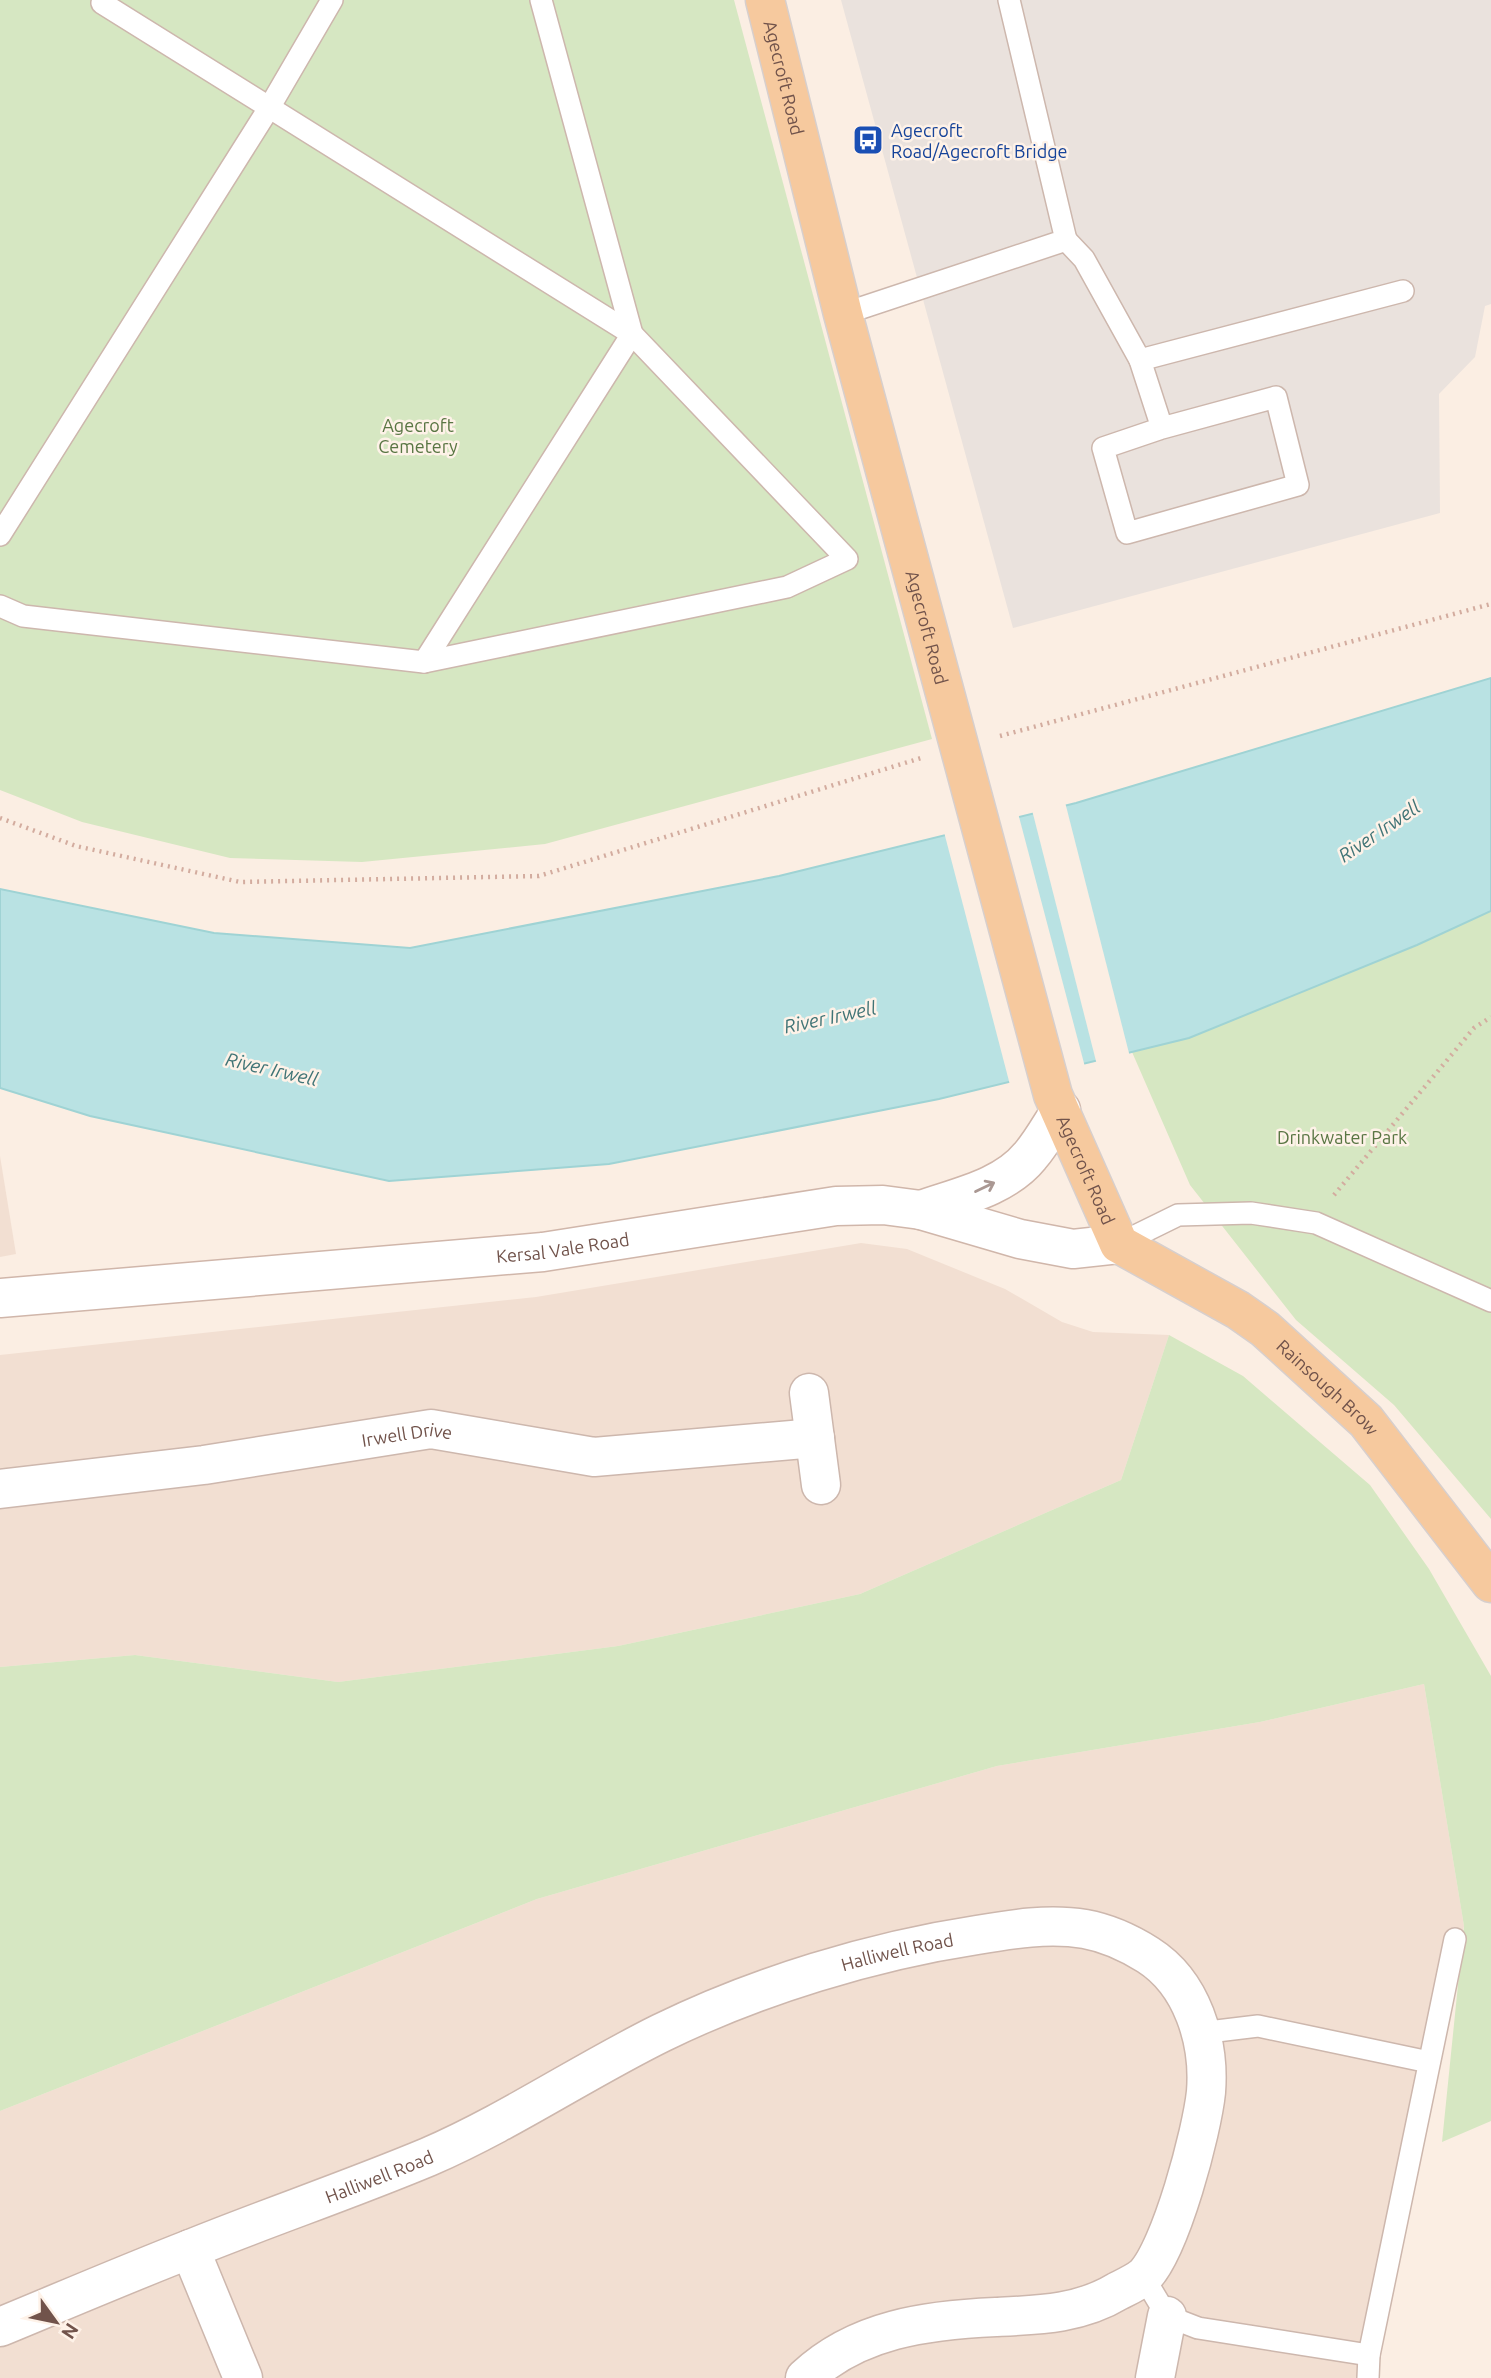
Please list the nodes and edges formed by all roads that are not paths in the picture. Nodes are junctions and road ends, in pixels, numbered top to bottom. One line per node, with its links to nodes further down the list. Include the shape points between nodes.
1 (332, 0): 6 (lane)
2 (541, 0): 10 (lane)
3 (765, 0): 9 (main road, Agecroft Road)
4 (1010, 0): 7 (lane)
5 (102, 4): 6 (lane)
6 (269, 108): 10 (lane); 13 (lane)
7 (1066, 240): 9 (lane); 11 (lane, via 1084,259)
8 (1403, 291): 11 (lane)
9 (843, 314): 16 (main road, Agecroft Road, via 1053,1095)
10 (632, 334): 15 (lane); 15 (lane, via 847,559 787,587)
11 (1140, 360): 12 (lane)
12 (1162, 428): 12 (lane, via 1276,397 1298,485 1127,533 1103,448)
13 (0, 535)
14 (0, 606): 15 (lane, via 23,615)
15 (424, 662)
16 (1061, 1110): 17 (street, one-way to 16, via 1008,1175 1028,1158); 18 (main road, Agecroft Road)
17 (921, 1210): 18 (street, Kersal Vale Road, via 1073,1249); 19 (street, Kersal Vale Road, via 836,1206 543,1252)
18 (1119, 1244): 20 (lane, via 1178,1215 1251,1213 1316,1223); 25 (main road, Rainsough Brow, via 1238,1310 1346,1402 1366,1421)
19 (0, 1298)
20 (1491, 1301)
21 (809, 1393): 22 (street)
22 (815, 1438): 23 (street); 24 (street, Irwell Drive, via 594,1457 431,1429 204,1465)
23 (821, 1485)
24 (0, 1489)
25 (1491, 1583)
26 (1455, 1938): 28 (lane)
27 (1200, 2033): 28 (lane, via 1258,2026); 29 (street, Halliwell Road, via 1175,1977 1134,1947 1107,1936 1083,1929 1040,1927 911,1945 824,1969 664,2031 485,2131); 30 (street, Halliwell Road, via 1206,2096 1168,2237)
28 (1429, 2062): 33 (lane)
29 (190, 2249): 32 (street, Halliwell Road); 34 (street)
30 (1143, 2276): 31 (lane); 35 (street, Halliwell Road, via 1103,2300 1062,2314 962,2319 873,2335 821,2363)
31 (1167, 2316): 33 (lane, via 1198,2328); 36 (street)
32 (0, 2327)
33 (1369, 2355): 37 (lane)
34 (243, 2378)
35 (805, 2378)
36 (1155, 2378)
37 (1368, 2378)

